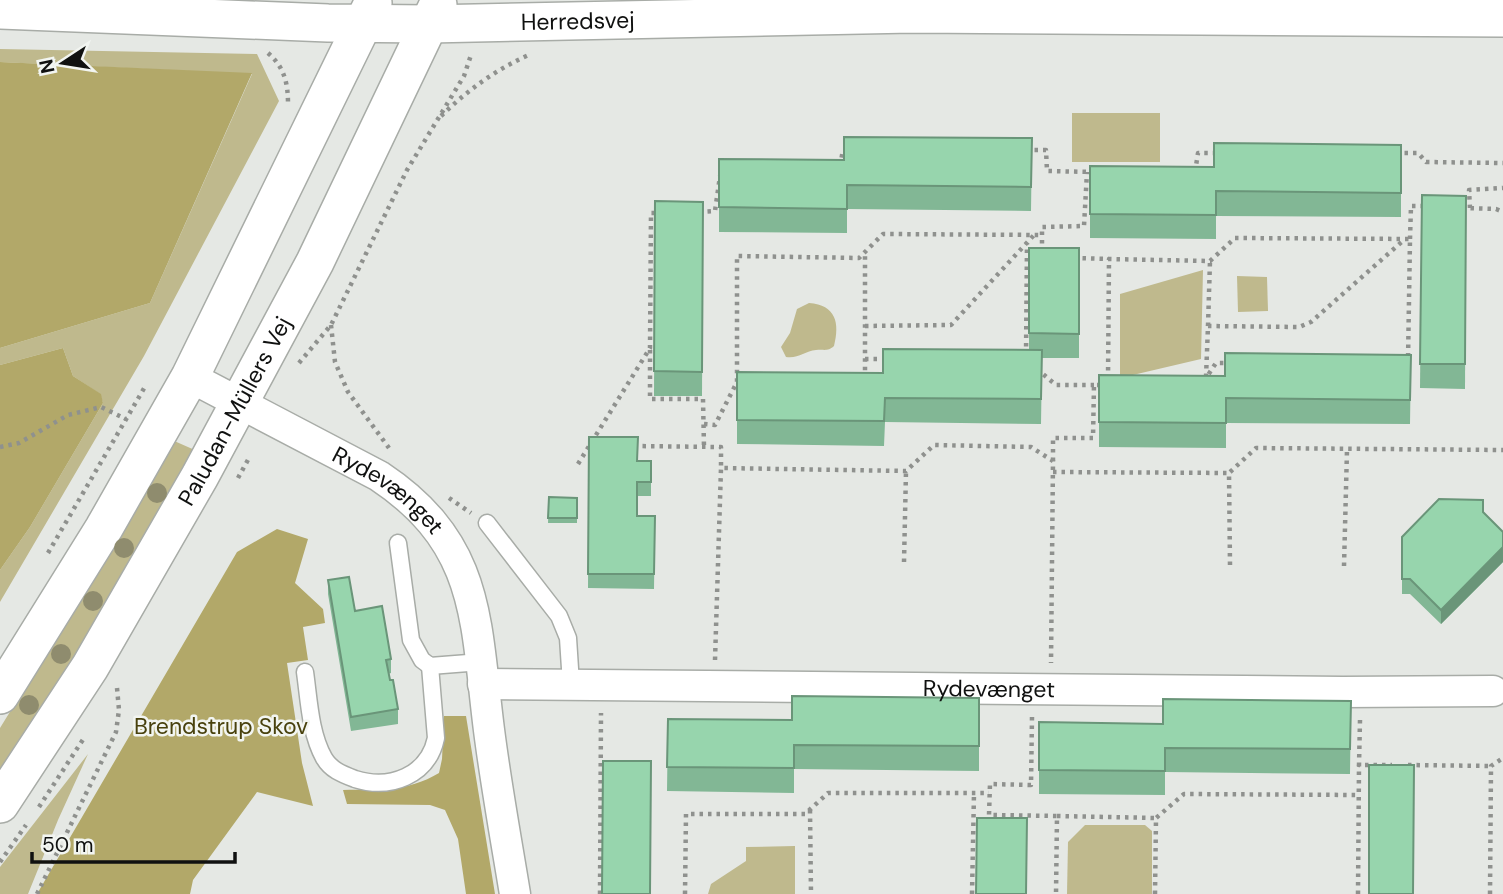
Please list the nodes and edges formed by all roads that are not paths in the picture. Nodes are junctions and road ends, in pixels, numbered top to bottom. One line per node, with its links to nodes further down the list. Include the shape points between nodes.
1 (1420, 9): 4 (street, Herredsvej, via 483,23); 5 (street, Herredsvej)
2 (0, 10): 3 (street, Herredsvej)
3 (369, 12): 4 (street, Herredsvej); 6 (street)
4 (435, 12): 7 (street, Paludan-Müllers Vej, via 315,262)
5 (1503, 18)
6 (190, 377): 7 (street, Rydevænget); 15 (street, via 104,528)
7 (240, 403): 12 (street, Rydevænget, via 379,476 421,508 436,525 464,577 474,606); 16 (street, Paludan-Müllers Vej, via 90,667)
8 (486, 523): 13 (lane, via 559,616 568,638)
9 (398, 543): 10 (lane, via 411,640)
10 (430, 666): 11 (lane, via 434,750 424,765 386,784 349,777 334,770 325,758 315,734); 12 (lane)
11 (305, 672)
12 (482, 673): 13 (street, Rydevænget); 17 (street, Rydevænget)
13 (571, 684): 14 (street, Rydevænget)
14 (1493, 691)
15 (0, 695)
16 (0, 804)
17 (515, 894)

